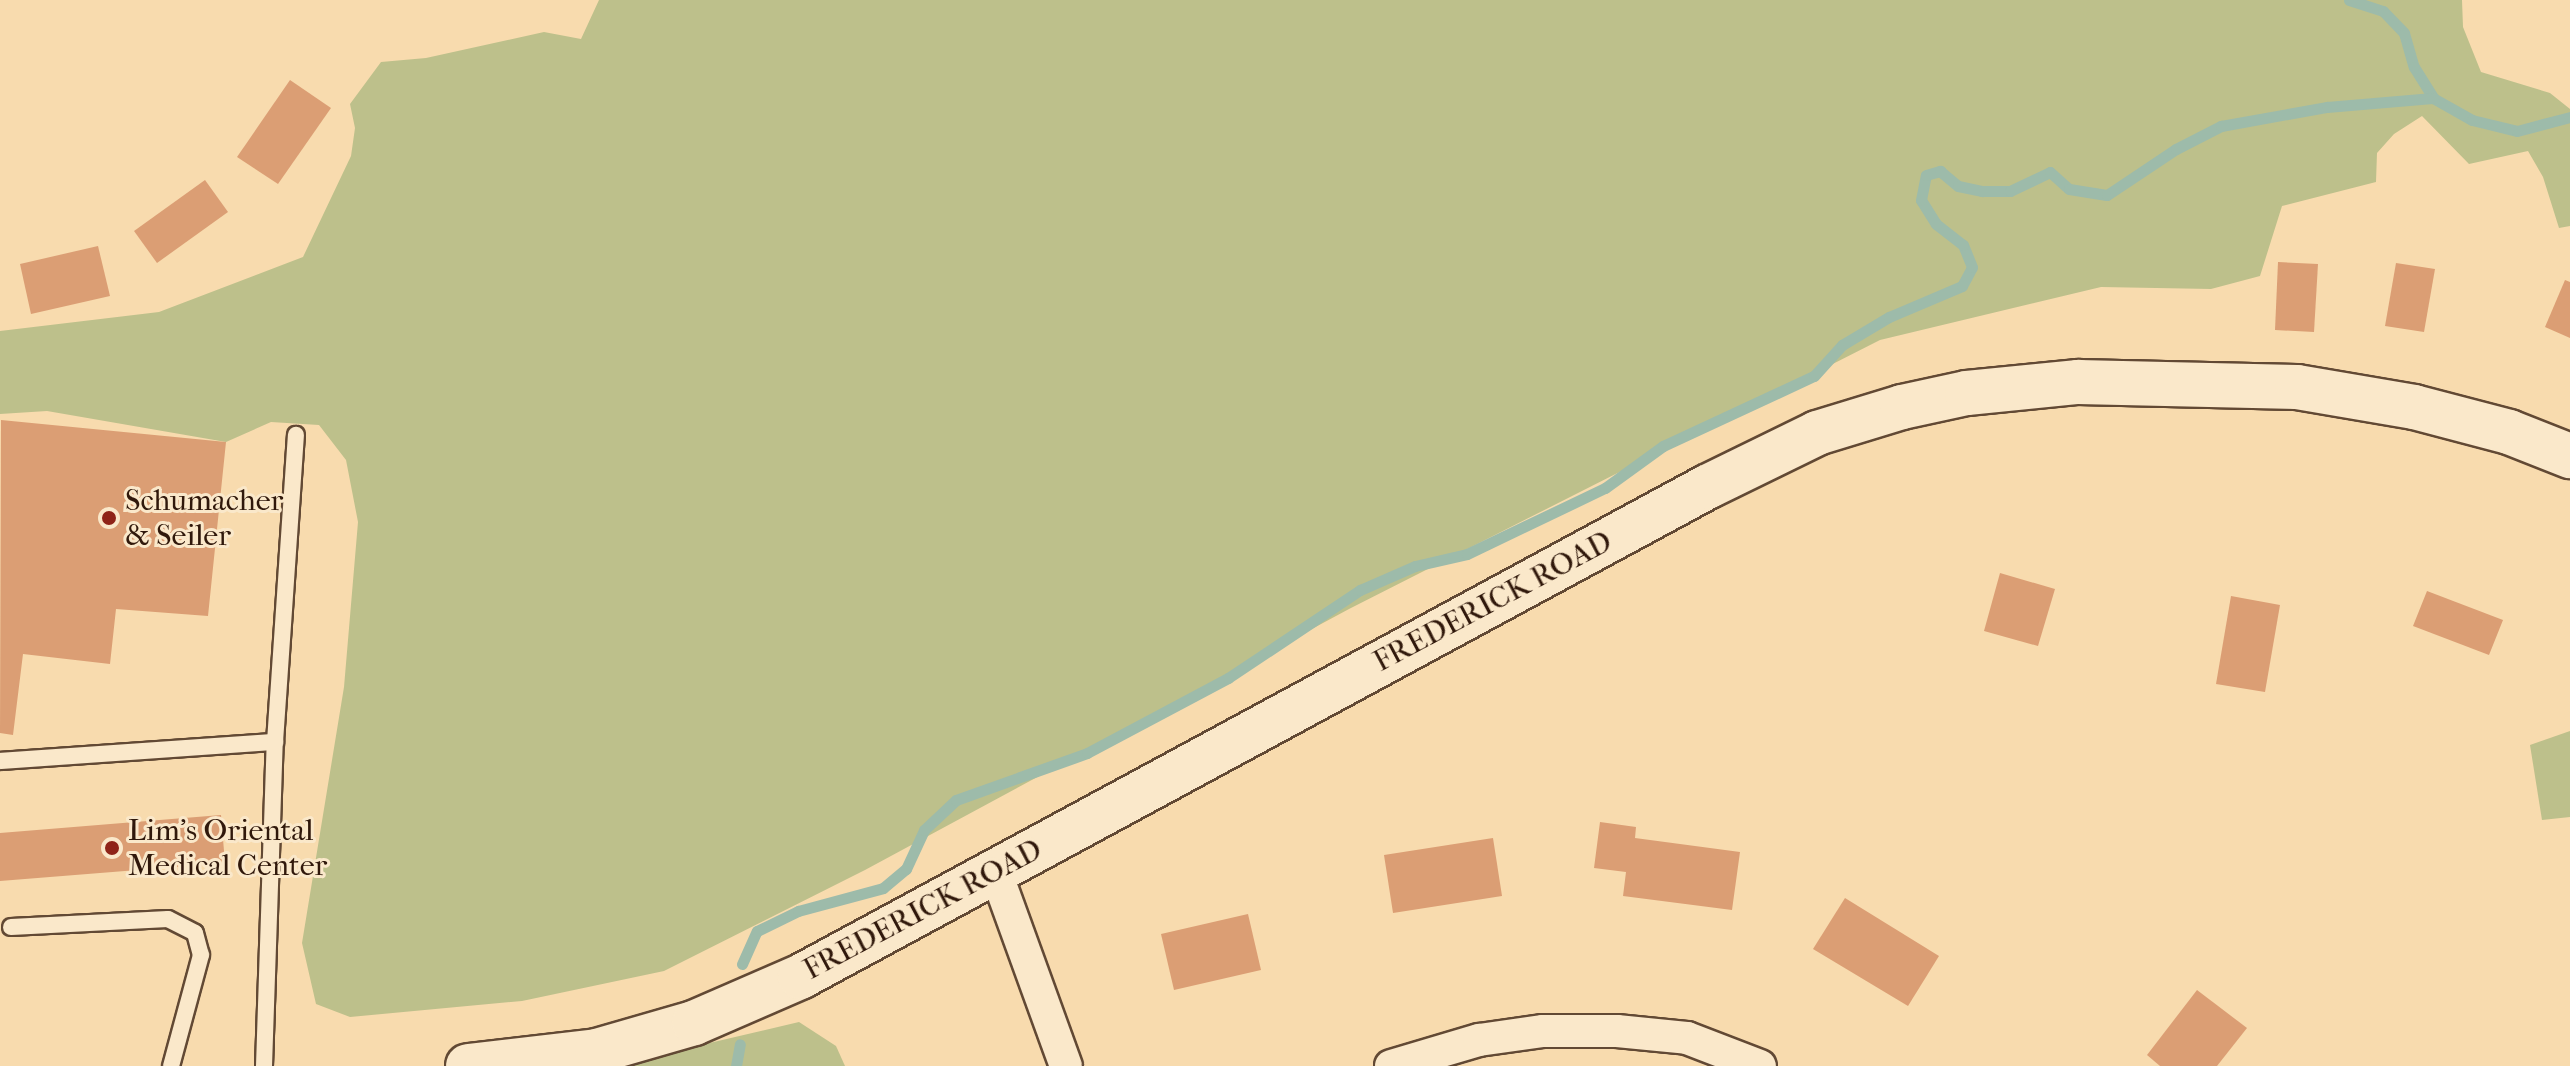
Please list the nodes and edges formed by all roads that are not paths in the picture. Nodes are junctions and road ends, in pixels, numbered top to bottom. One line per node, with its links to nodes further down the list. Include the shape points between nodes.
1 (296, 435): 3 (lane)
2 (2570, 456): 5 (main road, FREDERICK ROAD, via 2509,432 2414,407 2297,387 2078,382 1967,393 1902,407 1817,433 1707,487)
3 (275, 742): 4 (lane); 8 (lane)
4 (0, 761)
5 (995, 870): 9 (main road, FREDERICK ROAD, via 800,977 694,1023 597,1051); 10 (street)
6 (11, 927): 7 (lane, via 168,919 195,933 201,955)
7 (171, 1066)
8 (264, 1066)
9 (468, 1066)
10 (1066, 1066)
11 (1391, 1066): 12 (street, via 1479,1040 1573,1031 1687,1038)
12 (1760, 1066)

